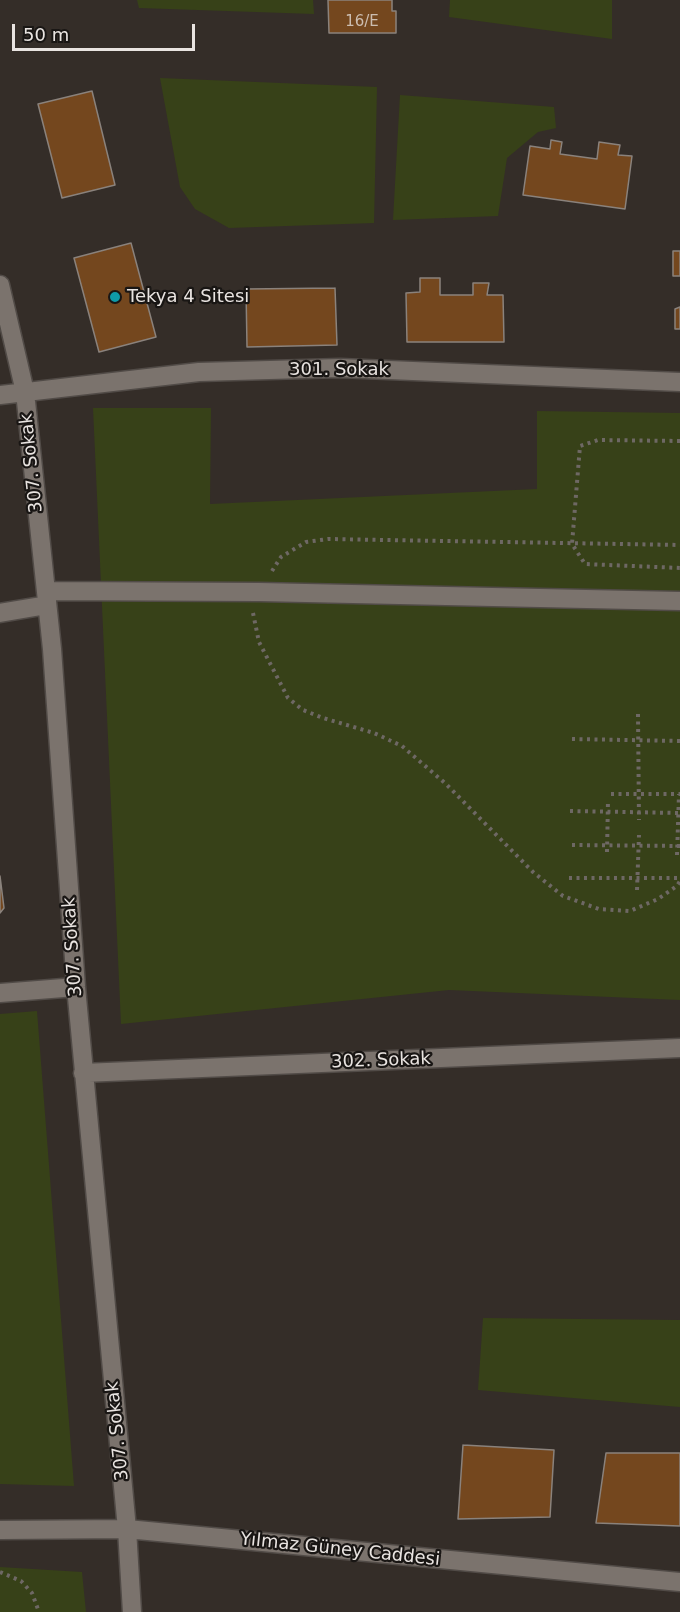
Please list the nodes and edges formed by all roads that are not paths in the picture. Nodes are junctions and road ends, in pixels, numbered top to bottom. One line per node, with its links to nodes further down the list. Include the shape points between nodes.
1 (0, 285): 3 (street, 307. Sokak)
2 (680, 382): 3 (street, 301. Sokak, via 340,368 199,372)
3 (25, 392): 4 (street, 301. Sokak); 5 (street, 307. Sokak)
4 (0, 395)
5 (46, 598): 6 (street, via 259,592); 7 (street); 8 (street, 307. Sokak)
6 (680, 601)
7 (0, 614)
8 (76, 987): 9 (street); 11 (street, 307. Sokak)
9 (0, 993)
10 (680, 1048): 11 (street, 302. Sokak)
11 (83, 1073): 12 (street, 307. Sokak)
12 (127, 1529): 13 (street, Yılmaz Güney Caddesi); 14 (street, Yılmaz Güney Caddesi); 15 (street, 307. Sokak)
13 (0, 1530)
14 (680, 1582)
15 (132, 1612)

